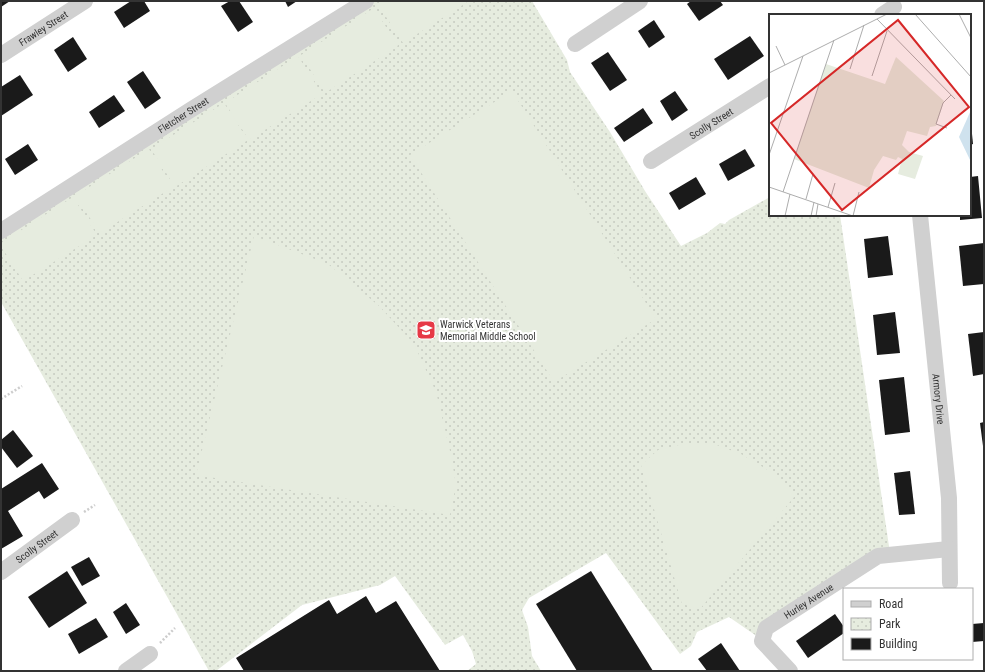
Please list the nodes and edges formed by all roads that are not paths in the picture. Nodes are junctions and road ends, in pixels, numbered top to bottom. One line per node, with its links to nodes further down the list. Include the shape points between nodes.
1 (85, 1): 5 (street, Frawley Street)
2 (366, 1): 9 (street, Fletcher Street)
3 (640, 1): 4 (street)
4 (575, 44)
5 (1, 55)
6 (769, 87): 7 (street, Scolly Street)
7 (651, 161)
8 (920, 216): 11 (street, Armory Drive, via 949,498)
9 (1, 231)
10 (72, 520): 12 (street, Scolly Street)
11 (949, 550): 13 (street, Armory Drive); 16 (street, Hurley Avenue, via 878,556 766,628 762,641)
12 (1, 572)
13 (950, 583)
14 (150, 654): 15 (street)
15 (126, 671)
16 (790, 671)

